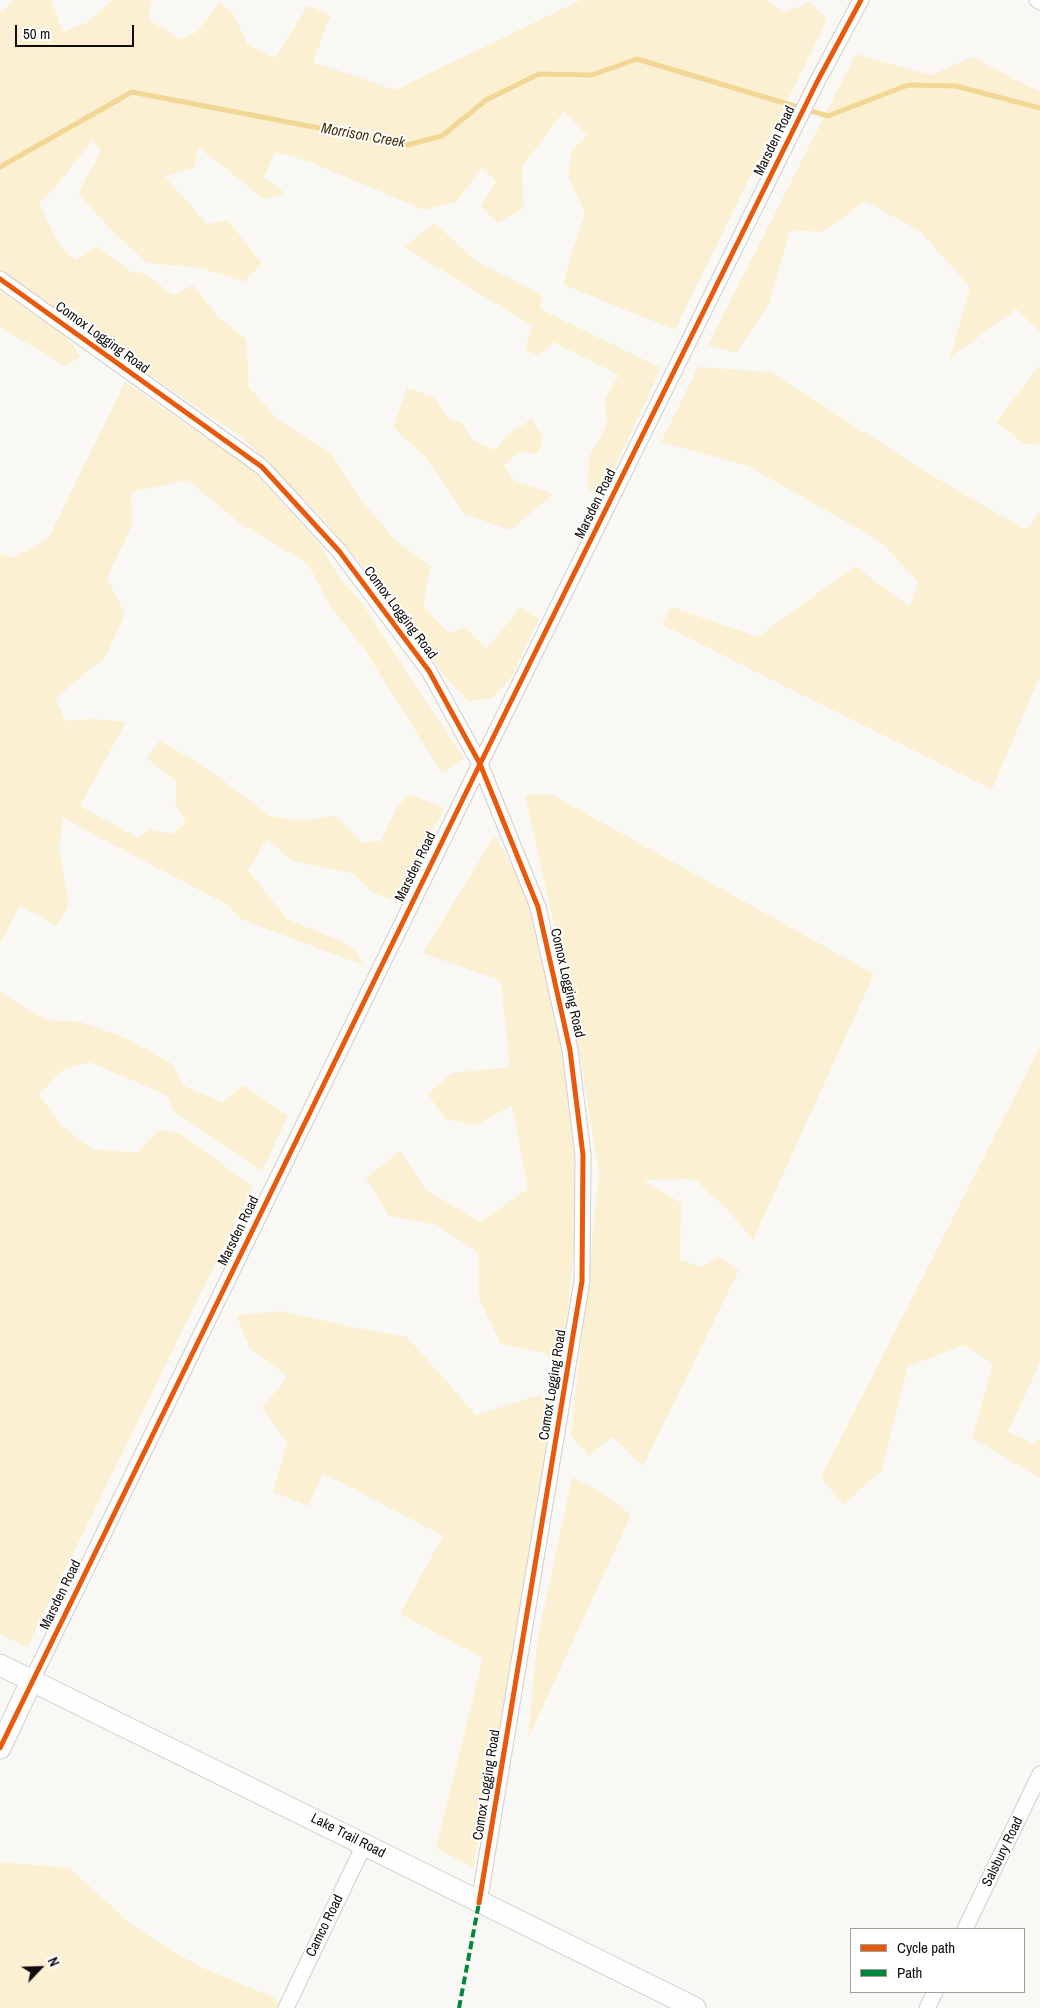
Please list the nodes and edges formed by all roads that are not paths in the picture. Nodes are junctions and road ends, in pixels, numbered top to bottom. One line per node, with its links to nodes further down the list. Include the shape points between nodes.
1 (861, 0): 5 (street, Marsden Road, via 786,144)
2 (1036, 0): 3 (street)
3 (1040, 2)
4 (0, 279): 5 (street, Comox Logging Road, via 262,467 340,551 429,671)
5 (480, 764): 7 (street, Marsden Road); 11 (street, Comox Logging Road, via 538,907 570,1050 584,1155 582,1281)
6 (0, 1665): 7 (street, Lake Trail Road)
7 (32, 1680): 8 (street, Marsden Road); 10 (street, Lake Trail Road)
8 (0, 1748)
9 (1040, 1774): 12 (street, Salsbury Road)
10 (365, 1844): 11 (street, Lake Trail Road); 14 (street, Camco Road)
11 (479, 1903): 15 (street, Lake Trail Road)
12 (965, 1928)
13 (934, 1993): 16 (street)
14 (286, 2008)
15 (695, 2008)
16 (927, 2008)

